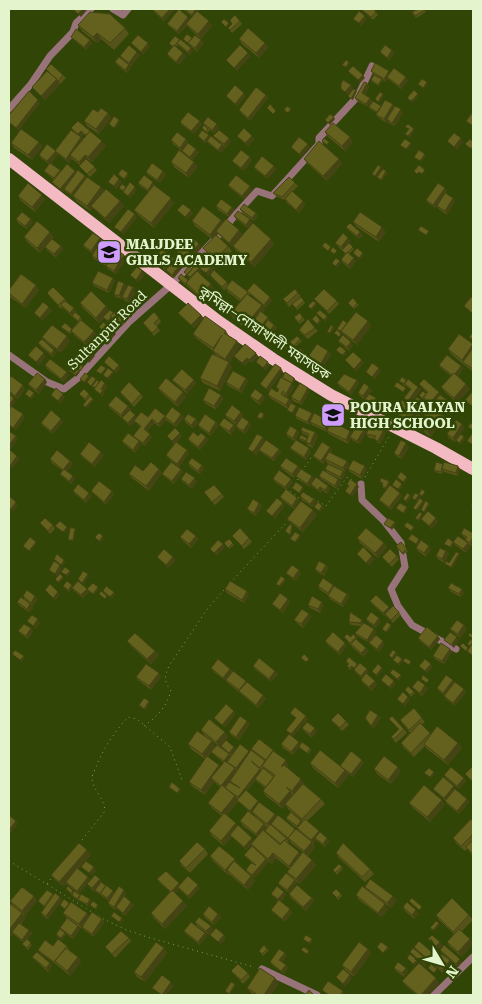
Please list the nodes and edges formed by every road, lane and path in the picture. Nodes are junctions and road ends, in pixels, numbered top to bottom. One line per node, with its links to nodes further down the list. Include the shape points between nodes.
1 (92, 9): 5 (street, via 76,23 73,32)
2 (113, 9): 3 (street, via 123,15)
3 (128, 9)
4 (372, 66): 7 (street, via 358,96 272,196 258,191)
5 (9, 109)
6 (9, 160): 7 (highway, কুমিল্লা–নোয়াখালী মহাসড়ক)
7 (171, 285): 8 (street, Sultanpur Road, via 64,389 47,382); 9 (highway, কুমিল্লা–নোয়াখালী মহাসড়ক, via 273,359 331,395)
8 (9, 355)
9 (394, 428): 11 (highway, কুমিল্লা–নোয়াখালী মহাসড়ক); 12 (path)
10 (313, 455): 14 (path, via 290,491)
11 (473, 470)
12 (361, 484): 13 (path, via 347,477 326,506); 16 (street, via 362,500 401,543 405,568 391,589 398,606 412,625)
13 (304, 493)
14 (302, 502)
15 (292, 517): 17 (path, via 208,608 164,675 171,691 167,703 157,717)
16 (456, 649)
17 (144, 726): 18 (path, via 170,747); 19 (path, via 128,717 102,750 92,778 105,811)
18 (182, 780)
19 (76, 847)
20 (9, 861): 22 (path)
21 (53, 876): 22 (path)
22 (47, 884): 24 (path, via 126,930)
23 (473, 957): 26 (street)
24 (262, 969): 25 (street)
25 (317, 995)
26 (434, 995)

